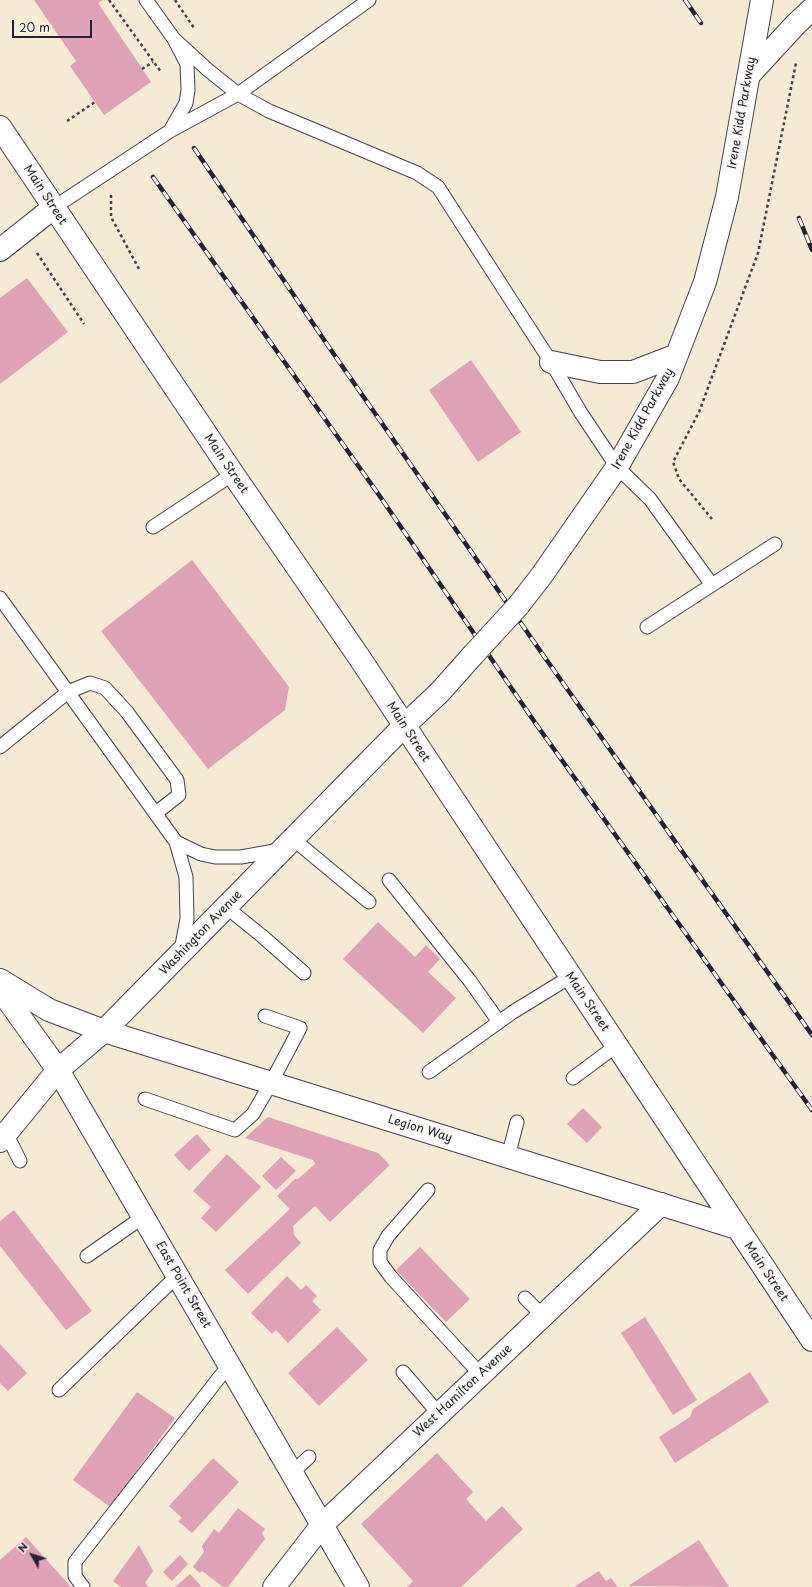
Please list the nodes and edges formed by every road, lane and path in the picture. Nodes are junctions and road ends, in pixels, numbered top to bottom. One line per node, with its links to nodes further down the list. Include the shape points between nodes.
1 (109, 0): 7 (path)
2 (146, 0): 6 (lane)
3 (369, 0): 12 (lane)
4 (762, 0): 11 (main road, Irene Kidd Parkway)
5 (812, 10): 11 (main road)
6 (174, 39): 12 (lane); 16 (lane, via 187,64 188,90 186,103)
7 (153, 62): 9 (path); 10 (path)
8 (796, 62): 27 (path, via 758,253 699,412 673,462 679,479)
9 (142, 69)
10 (161, 72)
11 (749, 75): 23 (main road, Irene Kidd Parkway, via 728,197 705,282)
12 (238, 94): 16 (lane); 24 (lane, via 269,111 417,173 438,187)
13 (94, 102): 14 (path)
14 (67, 121)
15 (0, 127): 18 (main road, Main Street)
16 (170, 131): 18 (lane)
17 (111, 193): 21 (path, via 110,217)
18 (54, 208): 19 (main road); 26 (main road, Main Street)
19 (0, 250)
20 (35, 250): 22 (path)
21 (139, 270)
22 (84, 324)
23 (677, 355): 24 (main road, via 633,372 600,372); 25 (main road, Irene Kidd Parkway, via 668,378)
24 (551, 362): 25 (lane)
25 (617, 467): 30 (lane, via 650,499); 34 (main road, Irene Kidd Parkway, bridge, via 518,606 440,692)
26 (233, 474): 28 (lane); 34 (main road, Main Street)
27 (712, 519)
28 (153, 527)
29 (775, 544): 30 (lane)
30 (712, 585): 32 (lane)
31 (0, 598): 33 (lane)
32 (647, 627)
33 (68, 692): 35 (lane); 36 (lane); 36 (lane, via 90,683 105,688 127,712 178,780 179,795)
34 (404, 726): 38 (main road, Washington Avenue); 44 (main road, Main Street)
35 (0, 747)
36 (156, 813): 37 (lane)
37 (176, 842): 38 (lane, via 201,854 215,857 241,857); 42 (lane, via 186,877 187,919)
38 (288, 844): 40 (lane); 41 (main road, Washington Avenue)
39 (389, 880): 48 (lane, via 470,981)
40 (369, 902)
41 (226, 907): 42 (main road, Washington Avenue); 43 (lane)
42 (180, 955): 49 (main road, Washington Avenue)
43 (304, 974)
44 (570, 977): 48 (lane); 50 (main road, Main Street)
45 (0, 980): 49 (main road, via 49,1010)
46 (0, 988): 51 (main road, East Point Street)
47 (265, 1016): 54 (lane, via 300,1028)
48 (499, 1022): 52 (lane)
49 (104, 1031): 51 (main road, Washington Avenue); 54 (main road, Legion Way)
50 (616, 1046): 53 (lane); 63 (main road, Main Street)
51 (58, 1070): 57 (main road, Washington Avenue); 62 (main road, East Point Street)
52 (429, 1072)
53 (573, 1078)
54 (271, 1083): 55 (lane, via 253,1114 235,1130); 58 (main road, Legion Way)
55 (145, 1099)
56 (517, 1122): 58 (lane)
57 (3, 1137): 59 (lane)
58 (508, 1157): 61 (main road, Legion Way)
59 (20, 1161)
60 (428, 1190): 71 (lane, via 388,1236 380,1250 380,1262)
61 (662, 1204): 63 (main road, Legion Way); 67 (main road, West Hamilton Avenue)
62 (143, 1217): 64 (lane); 65 (main road, East Point Street)
63 (737, 1228): 68 (main road, Main Street)
64 (87, 1256)
65 (177, 1276): 69 (main road, East Point Street); 72 (lane)
66 (525, 1298): 67 (lane)
67 (543, 1316): 71 (main road, West Hamilton Avenue)
68 (812, 1340)
69 (228, 1365): 75 (main road, East Point Street); 77 (lane, via 75,1562 75,1576)
70 (403, 1372): 73 (lane)
71 (481, 1374): 73 (main road, West Hamilton Avenue)
72 (59, 1390)
73 (439, 1414): 76 (main road, West Hamilton Avenue)
74 (309, 1457): 75 (lane)
75 (292, 1473): 76 (main road, East Point Street)
76 (322, 1525): 78 (main road, West Hamilton Avenue); 79 (main road, East Point Street)
77 (82, 1587)
78 (274, 1587)
79 (358, 1587)

